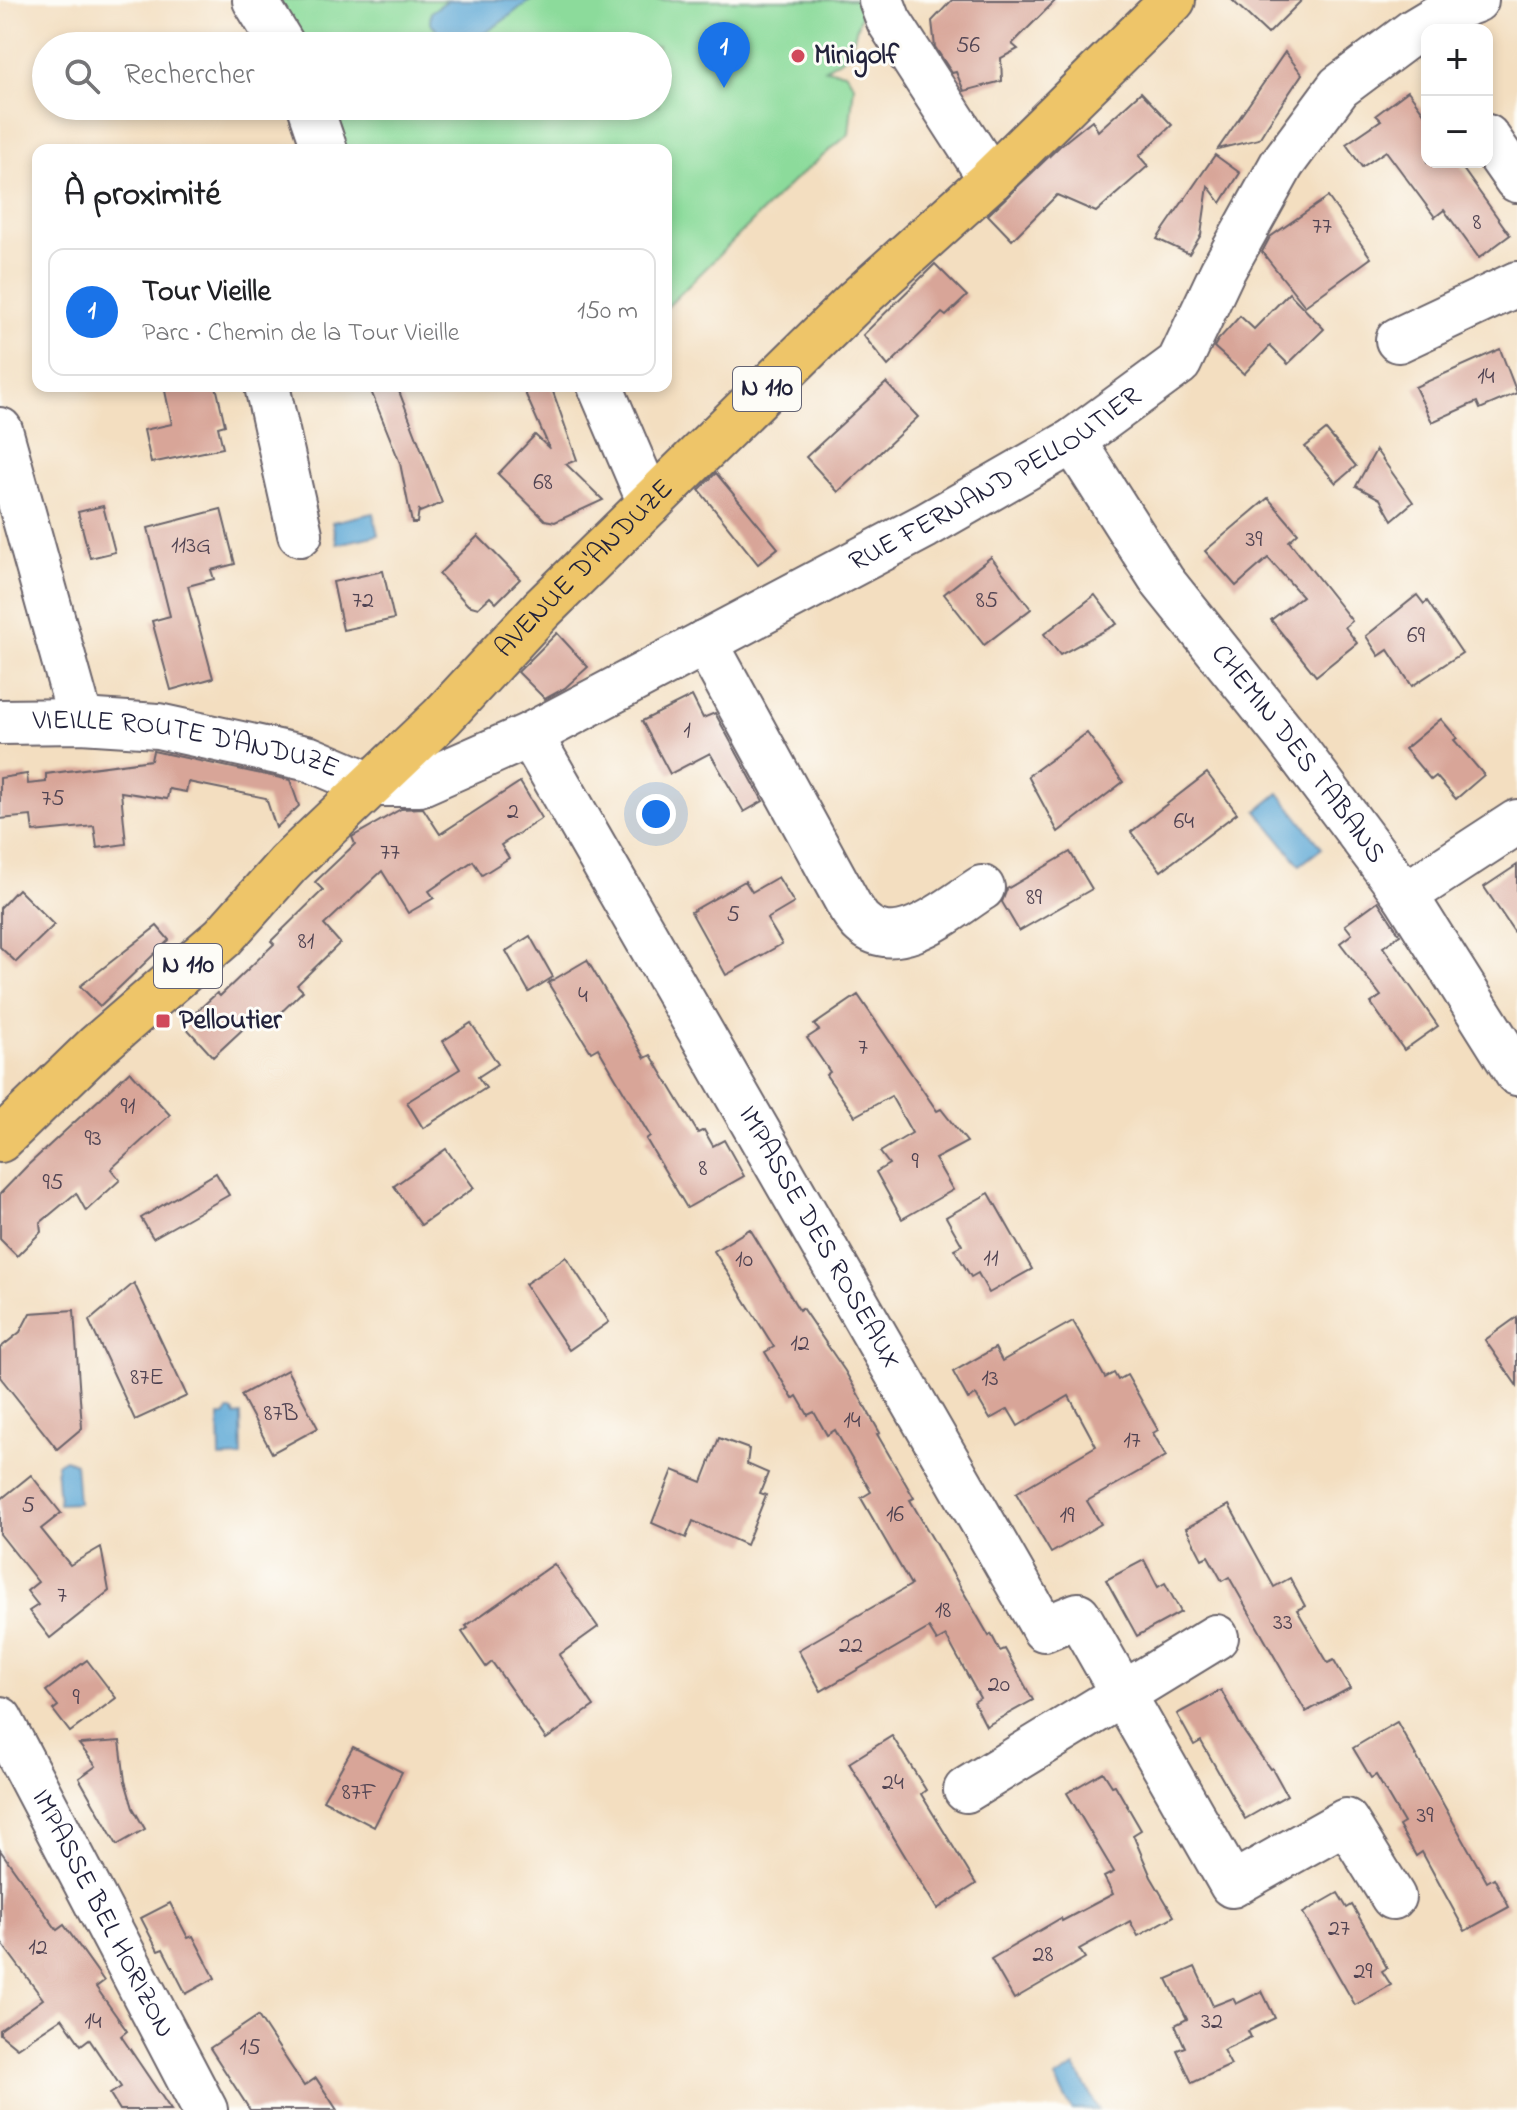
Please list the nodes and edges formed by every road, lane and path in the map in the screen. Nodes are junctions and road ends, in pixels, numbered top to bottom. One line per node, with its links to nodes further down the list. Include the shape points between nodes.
1 (255, 0): 6 (street)
2 (881, 0): 11 (street, via 889,21)
3 (1173, 0): 11 (main road, AVENUE D'ANDUZE / N 110)
4 (1476, 0): 5 (street, RUE FERNAND PELLOUTIER, via 1449,10)
5 (1436, 24)
6 (274, 32)
7 (1421, 40): 18 (street, RUE FERNAND PELLOUTIER, via 1339,87 1282,164 1179,363)
8 (315, 120): 9 (street)
9 (323, 144)
10 (1493, 146): 12 (street)
11 (991, 179): 19 (main road, AVENUE D'ANDUZE / N 110, via 857,300)
12 (1517, 180)
13 (1517, 284): 14 (street)
14 (1398, 340)
15 (268, 392): 20 (street)
16 (603, 392): 19 (street)
17 (0, 430): 22 (street)
18 (1073, 441): 21 (street, RUE FERNAND PELLOUTIER); 28 (street, CHEMIN DES TABANS, via 1163,582)
19 (650, 503): 25 (main road, AVENUE D'ANDUZE / N 110, via 442,717)
20 (300, 534)
21 (705, 642): 24 (street, RUE FERNAND PELLOUTIER); 27 (street, via 862,923 882,934 901,934)
22 (81, 721): 23 (street, VIEILLE ROUTE D'ANDUZE); 25 (street, VIEILLE ROUTE D'ANDUZE, via 158,726 310,759)
23 (0, 722)
24 (530, 735): 25 (street, RUE FERNAND PELLOUTIER, via 419,784); 32 (street, IMPASSE DES ROSEAUX, via 1044,1629 1078,1615)
25 (369, 784): 30 (main road, AVENUE D'ANDUZE / N 110, via 223,937 106,1038)
26 (1517, 822): 28 (street)
27 (982, 888)
28 (1405, 895): 29 (street, CHEMIN DES TABANS)
29 (1517, 1073)
30 (0, 1140)
31 (1216, 1637): 32 (street)
32 (1123, 1692): 34 (street); 35 (street, IMPASSE DES ROSEAUX, via 1232,1885 1346,1821)
33 (0, 1719): 36 (street, IMPASSE BEL HORIZON)
34 (966, 1790)
35 (1393, 1897)
36 (205, 2110)

